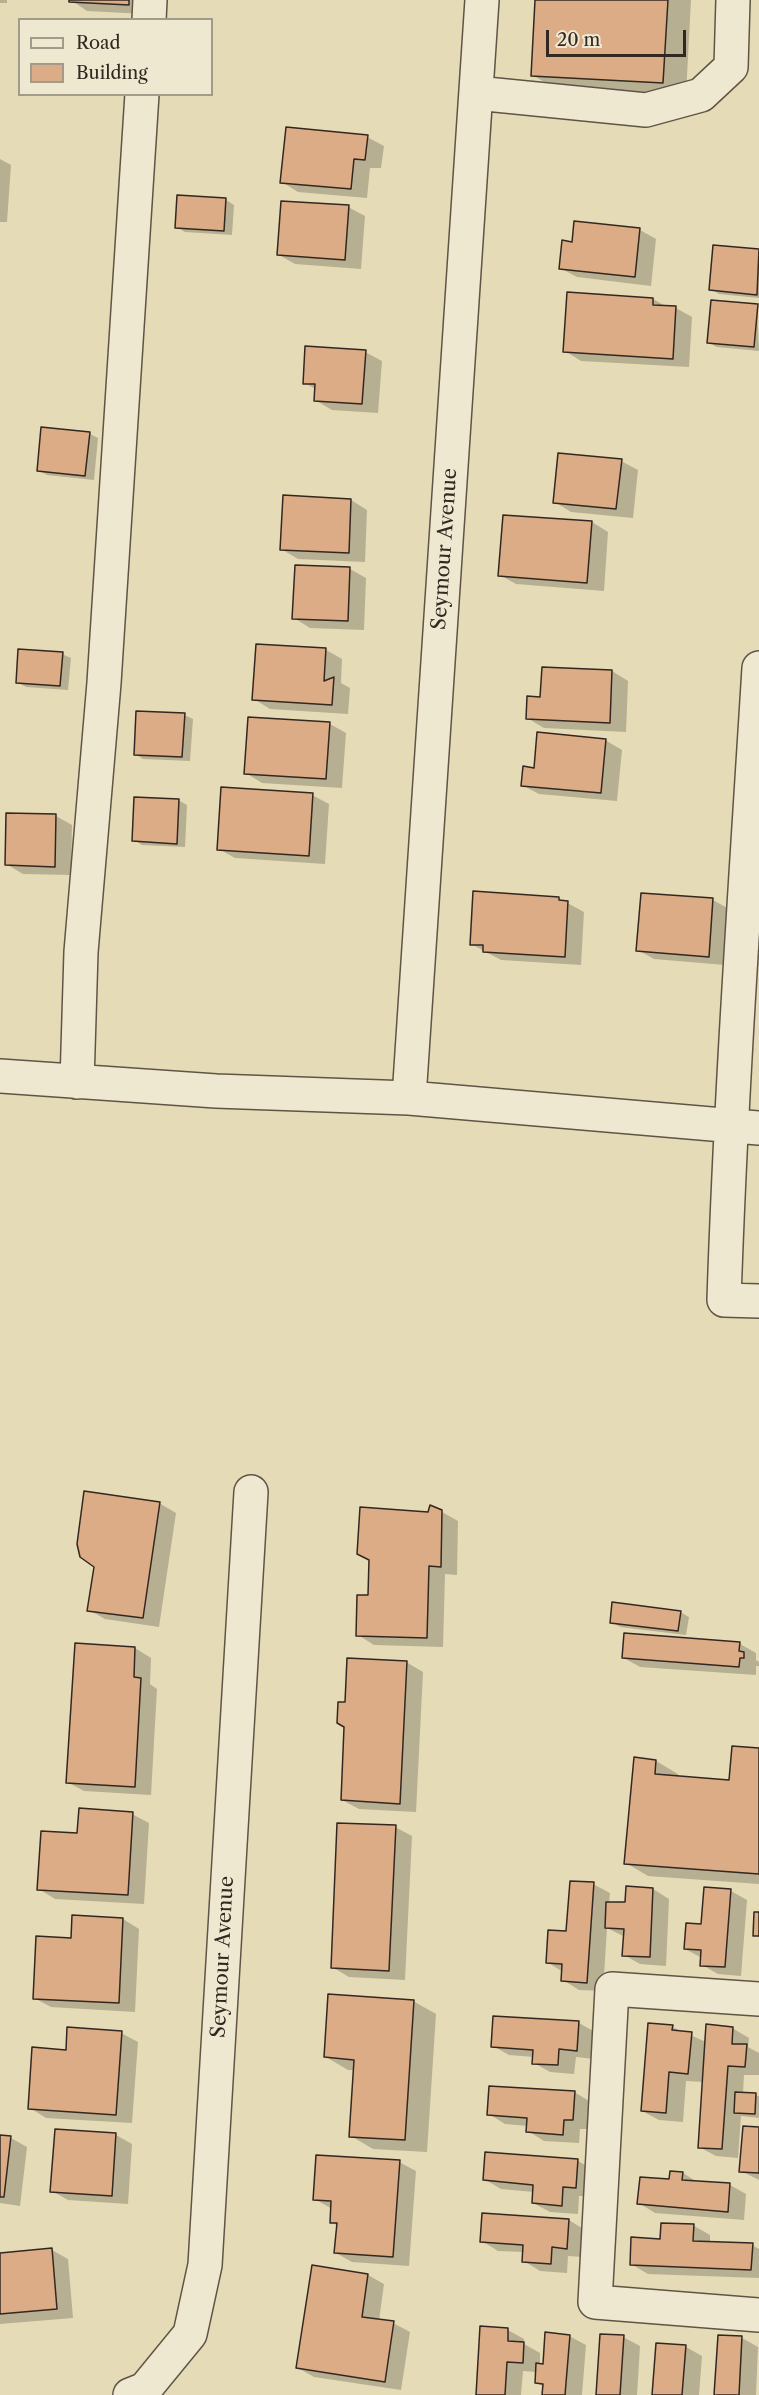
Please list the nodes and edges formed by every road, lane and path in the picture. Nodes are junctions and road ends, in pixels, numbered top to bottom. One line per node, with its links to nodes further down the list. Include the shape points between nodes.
1 (150, 0): 4 (street)
2 (482, 0): 5 (street, Seymour Avenue)
3 (734, 0): 5 (street, via 731,67 701,95 646,110)
4 (149, 18)
5 (476, 93): 10 (street, Seymour Avenue)
6 (142, 96): 9 (street, via 104,683 81,952)
7 (759, 669): 11 (street, via 740,1002)
8 (0, 1076): 9 (street)
9 (77, 1082): 10 (street)
10 (409, 1098): 11 (street)
11 (744, 1126): 12 (street, via 724,1300)
12 (759, 1301)
13 (250, 1492): 16 (street, Seymour Avenue, via 205,2265 190,2334 145,2389)
14 (759, 1999): 15 (street, via 612,1989 594,2302)
15 (759, 2315)
16 (130, 2395)

